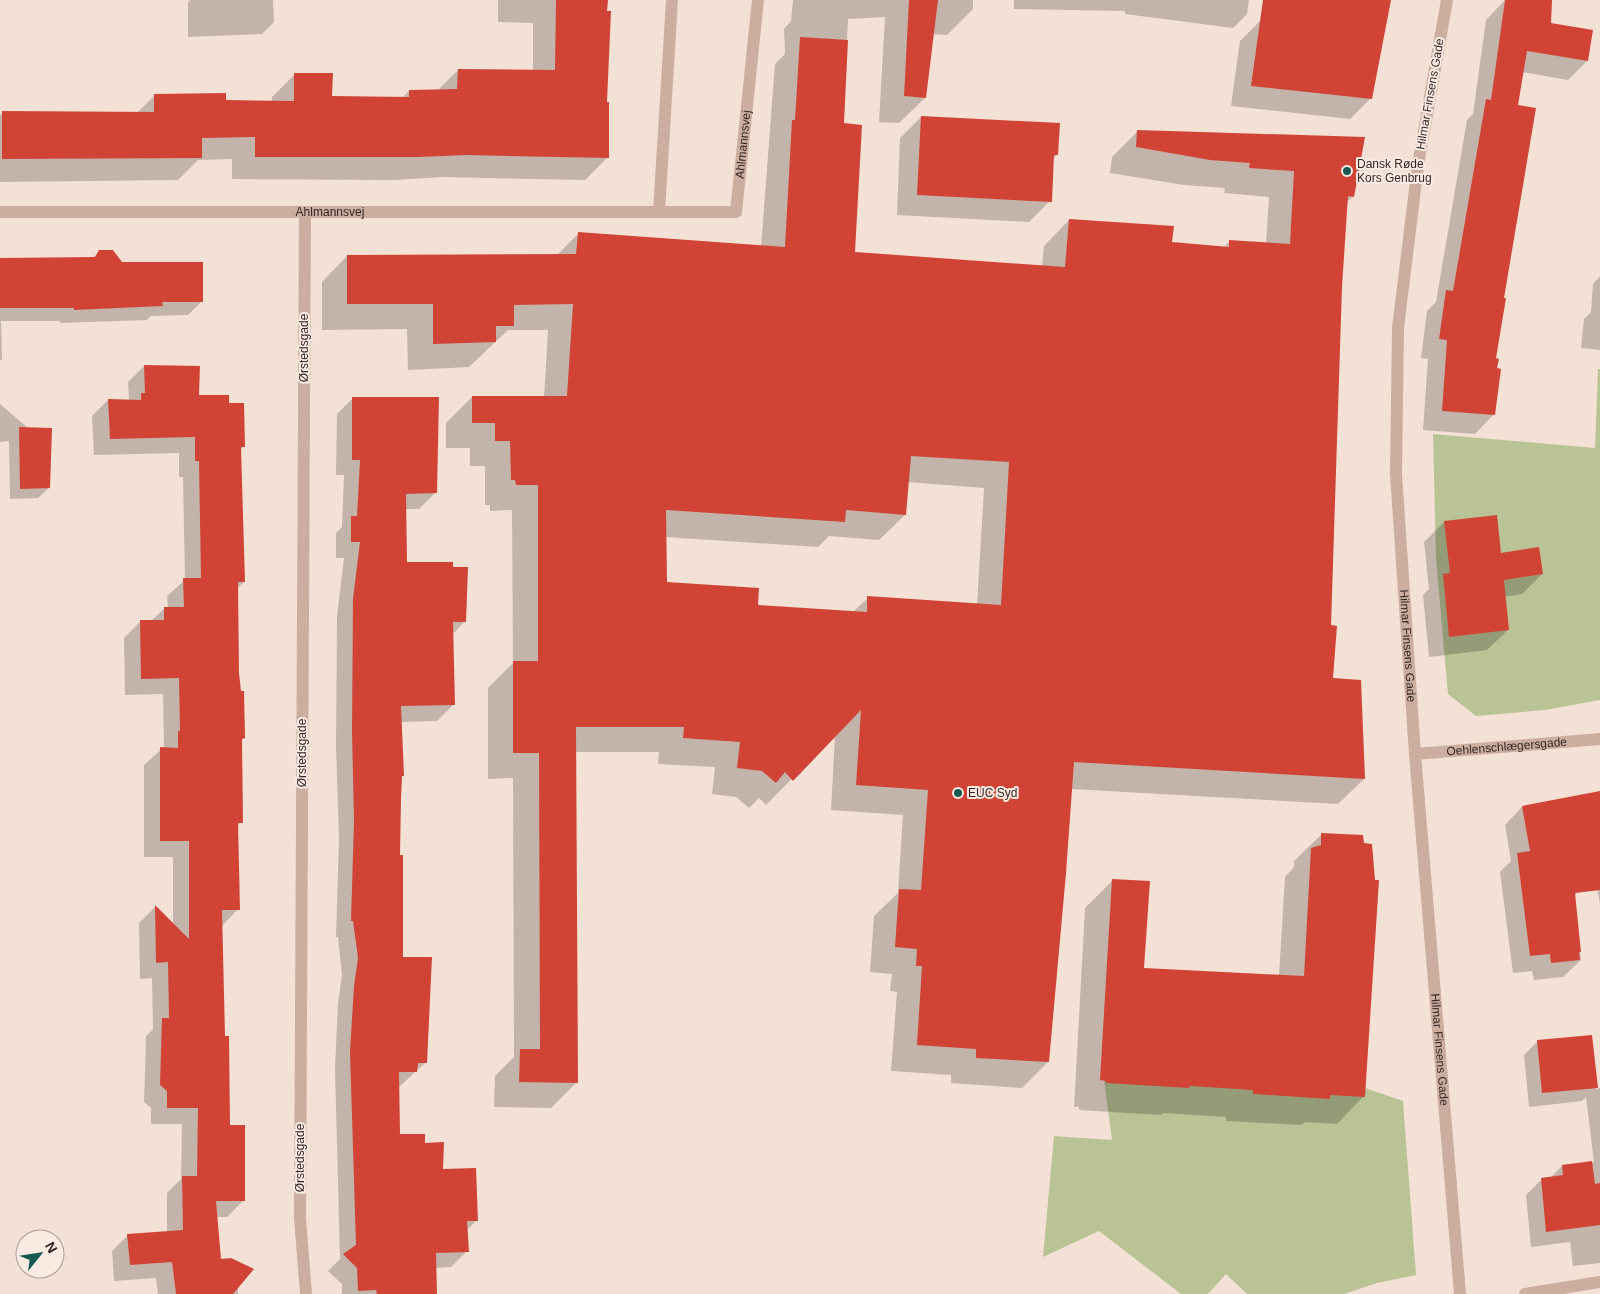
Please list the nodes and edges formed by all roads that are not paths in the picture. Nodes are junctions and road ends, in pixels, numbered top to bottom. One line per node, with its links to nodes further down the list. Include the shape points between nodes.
1 (672, 0): 6 (street)
2 (758, 0): 6 (street, Ahlmannsvej, via 736,212)
3 (1447, 0): 8 (street, Hilmar Finsens Gade, via 1418,165 1398,328 1396,474)
4 (0, 212): 5 (street, Ahlmannsvej)
5 (305, 212): 6 (street, Ahlmannsvej); 10 (street, Ørstedsgade, via 300,1218)
6 (659, 212)
7 (1600, 739): 8 (street, Oehlenschlægersgade)
8 (1415, 754): 11 (street, Hilmar Finsens Gade)
9 (1600, 1282): 12 (street)
10 (306, 1294)
11 (1460, 1294)
12 (1525, 1294)

